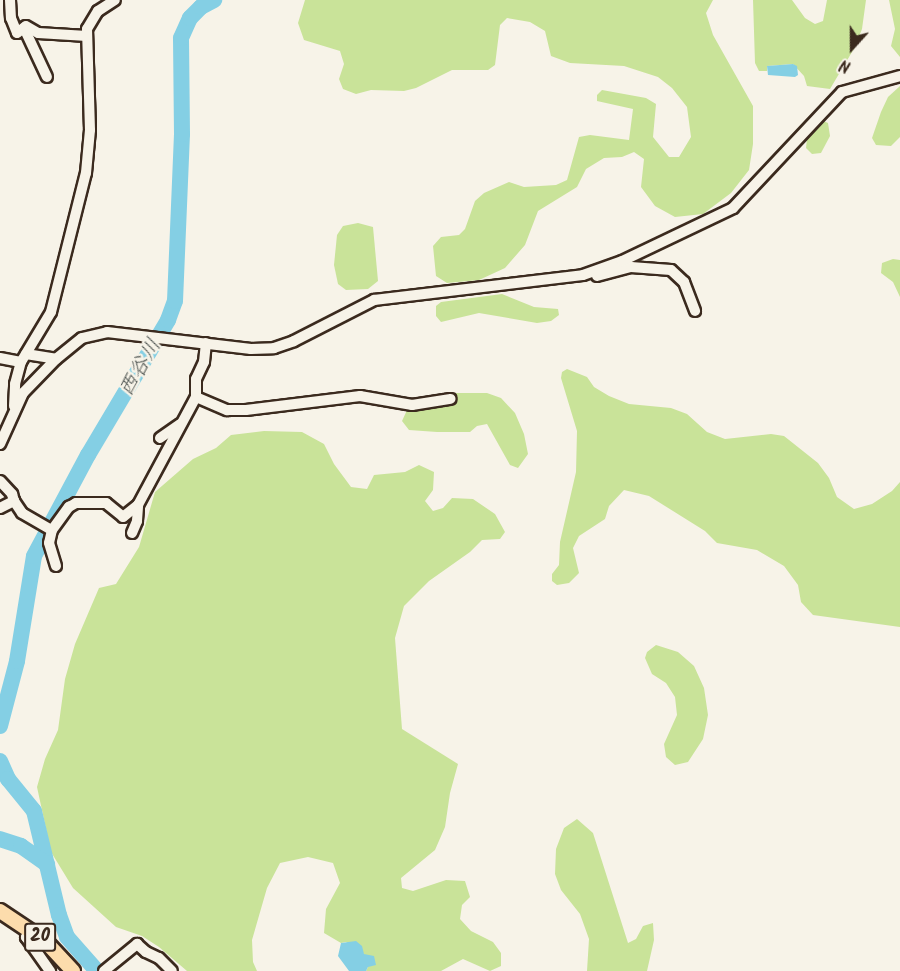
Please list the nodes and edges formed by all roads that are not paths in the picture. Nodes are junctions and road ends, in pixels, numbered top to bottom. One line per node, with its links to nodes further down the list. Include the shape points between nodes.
1 (10, 0): 3 (street, via 16,33)
2 (115, 0): 4 (street, via 90,20)
3 (24, 28): 4 (street, via 38,33); 6 (street)
4 (87, 36): 11 (street, via 90,130 86,173 51,312)
5 (900, 76): 7 (street, via 842,92 733,208 622,261)
6 (47, 78)
7 (583, 275): 8 (street, via 592,278 631,267 671,270 684,282); 9 (street, via 374,300 274,348)
8 (695, 311)
9 (207, 343): 12 (street, via 94,333); 13 (street, via 196,379)
10 (0, 358): 11 (street)
11 (24, 358): 12 (street); 15 (street, via 15,384)
12 (56, 359): 15 (street, via 23,393)
13 (196, 396): 14 (street, via 227,410 360,396 411,405); 16 (street)
14 (451, 399)
15 (14, 409): 18 (street)
16 (181, 423): 17 (street); 21 (street)
17 (160, 438)
18 (0, 444)
19 (0, 481): 20 (street)
20 (14, 501): 22 (street); 23 (street, via 22,513)
21 (138, 505): 23 (street, via 123,517 106,503 73,504); 24 (street)
22 (0, 508)
23 (49, 528): 25 (street)
24 (132, 533)
25 (56, 566)
26 (0, 911): 27 (main road, 20)
27 (31, 931): 28 (main road, 20); 29 (street, via 26,937)
28 (69, 969)
29 (50, 971)
30 (104, 971): 31 (street, via 137,944)
31 (172, 971)

